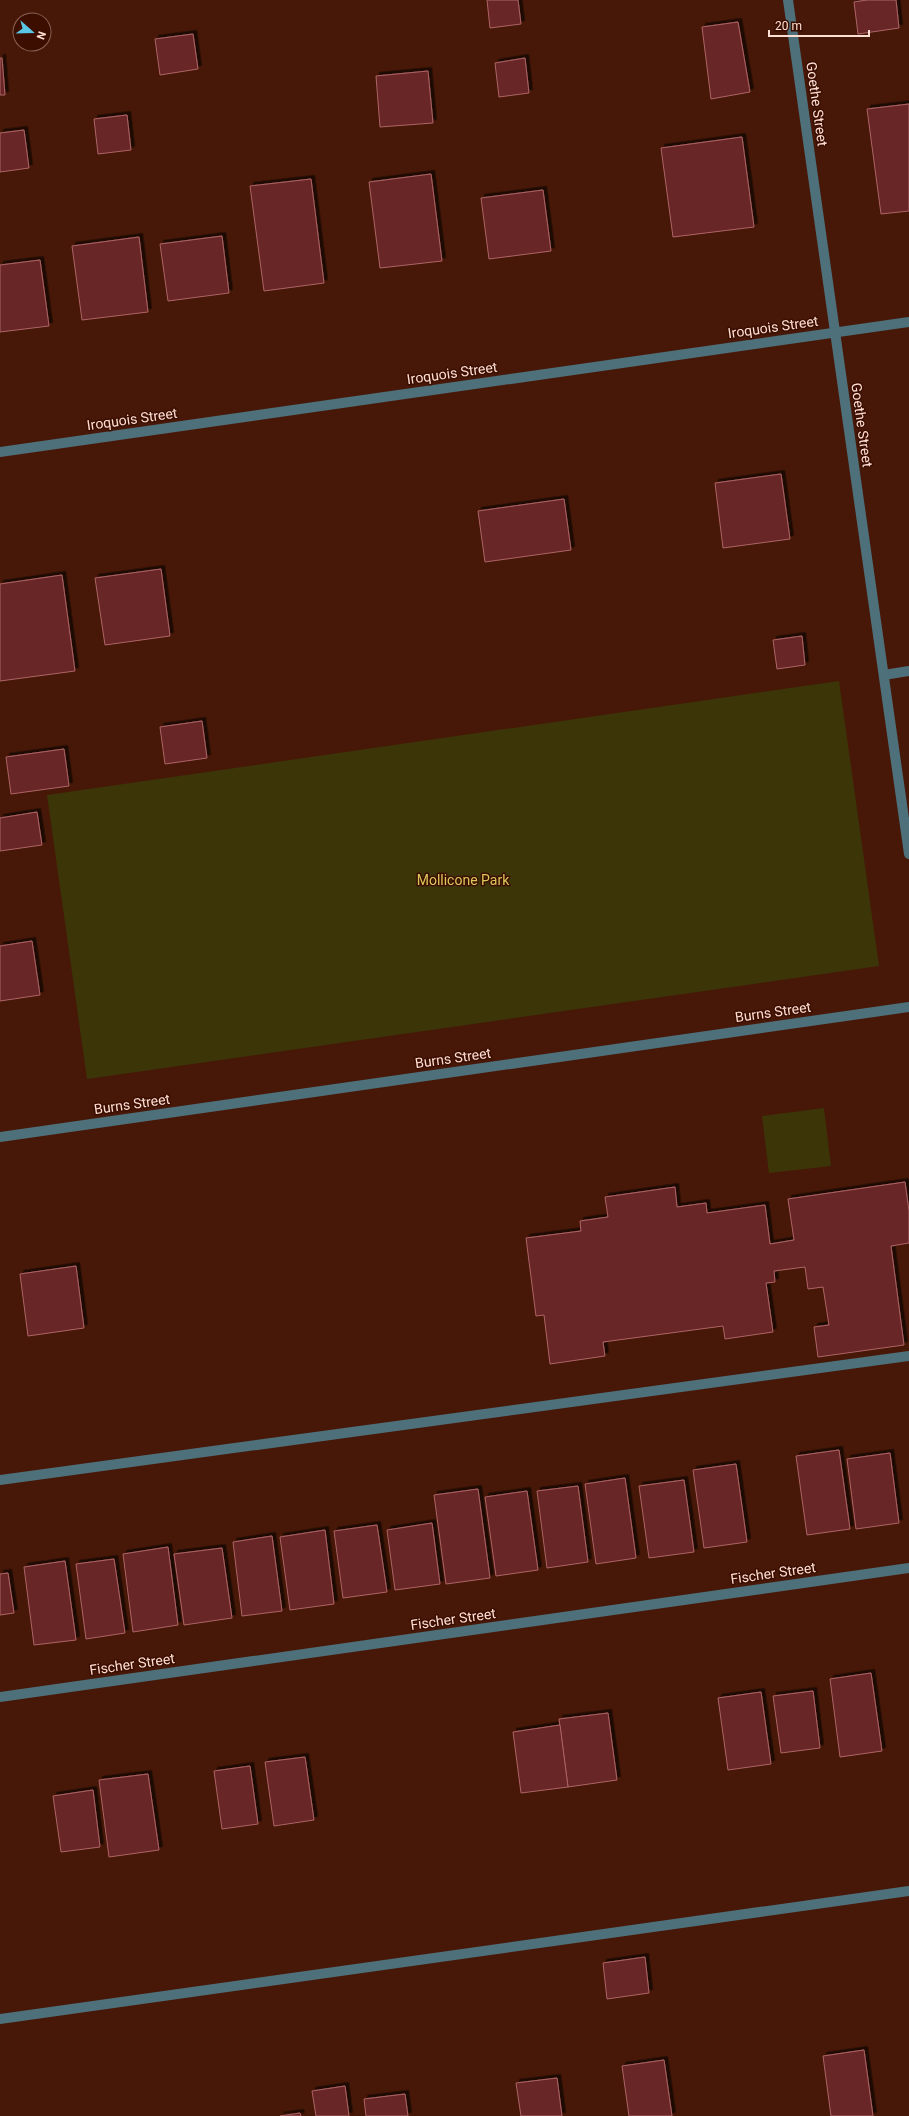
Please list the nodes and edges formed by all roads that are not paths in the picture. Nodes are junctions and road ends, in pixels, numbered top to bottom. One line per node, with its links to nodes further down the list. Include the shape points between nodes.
1 (788, 0): 3 (street, Goethe Street)
2 (909, 322): 3 (street, Iroquois Street)
3 (835, 332): 4 (street, Iroquois Street); 6 (street, Goethe Street)
4 (0, 452)
5 (909, 671): 6 (street)
6 (884, 675): 7 (street, Goethe Street)
7 (909, 854)
8 (909, 1007): 9 (street, Burns Street)
9 (0, 1137)
10 (909, 1356): 11 (street)
11 (0, 1480)
12 (909, 1568): 13 (street, Fischer Street)
13 (0, 1697)
14 (909, 1891): 15 (street)
15 (0, 2019)

